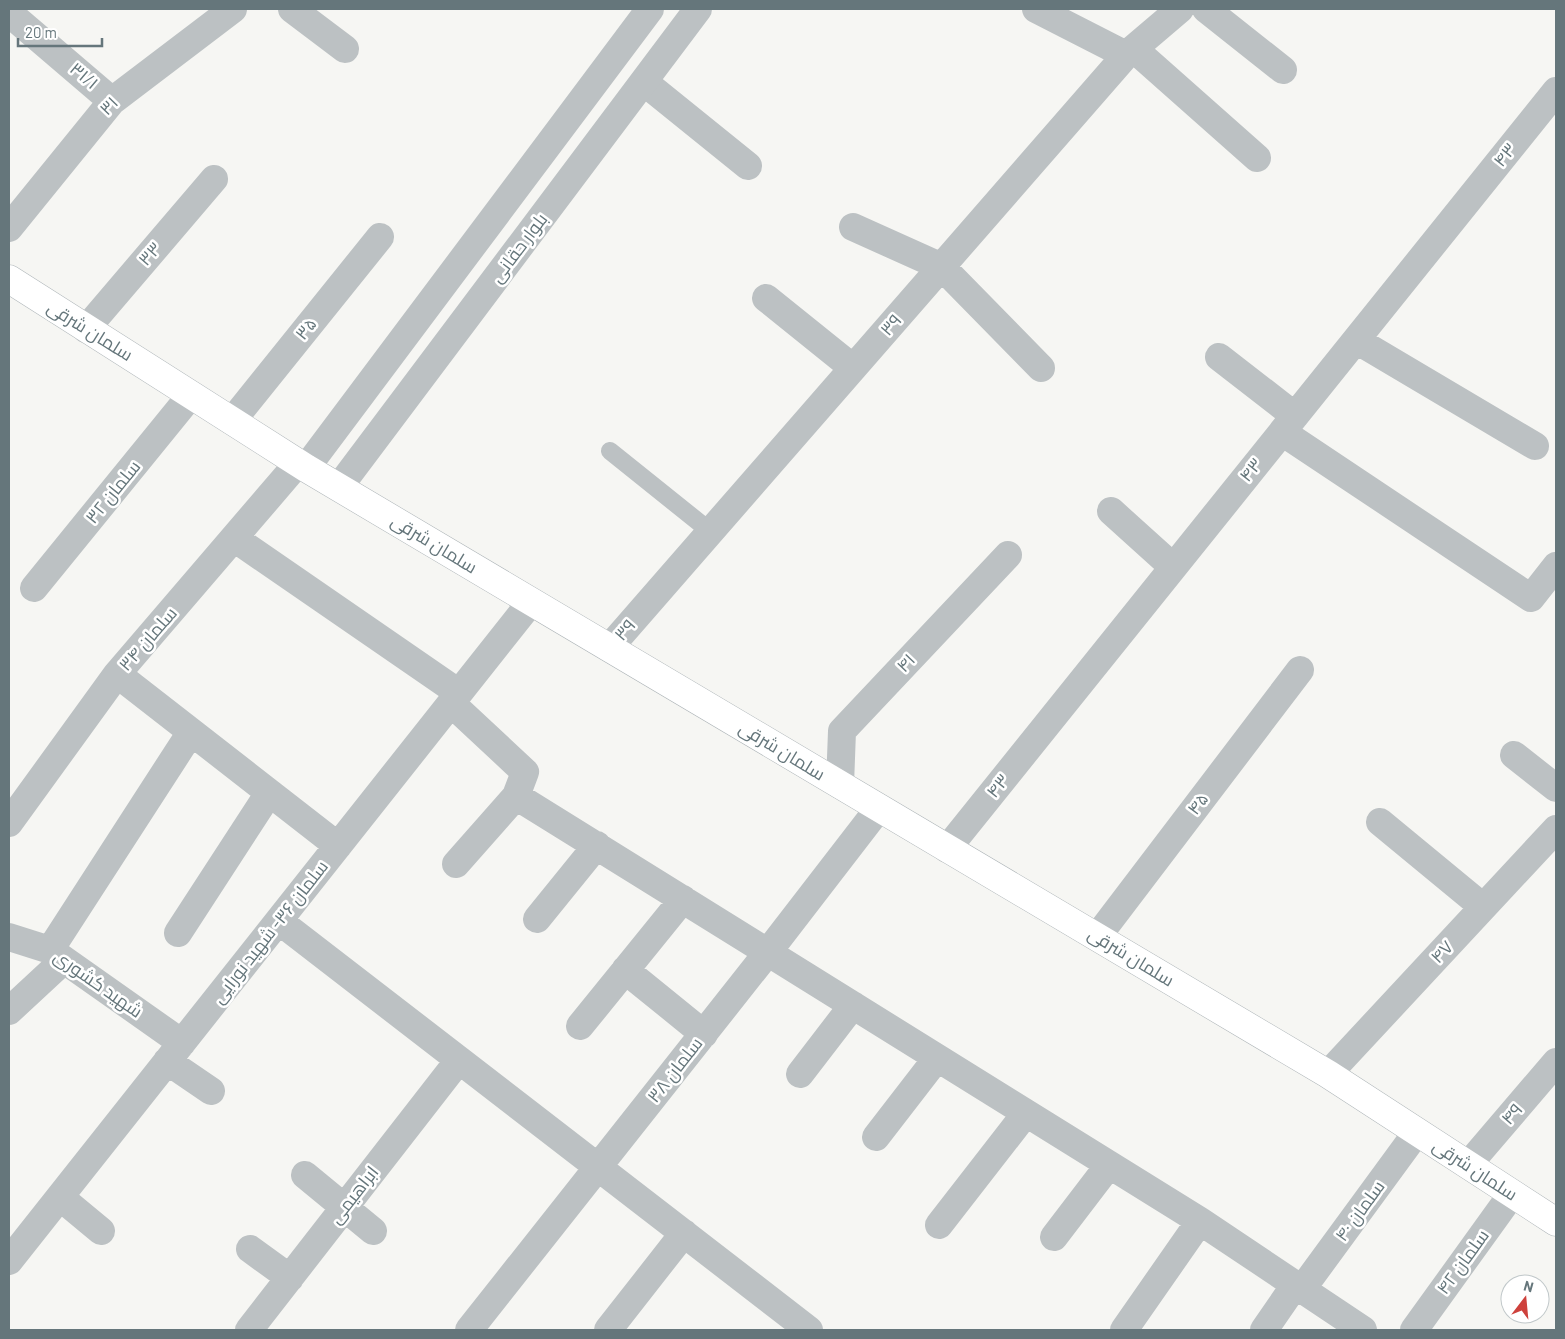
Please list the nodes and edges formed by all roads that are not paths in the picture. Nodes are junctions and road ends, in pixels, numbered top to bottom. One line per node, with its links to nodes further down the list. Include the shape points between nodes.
1 (233, 9): 14 (street, ۳۱)
2 (292, 9): 9 (street)
3 (650, 9): 34 (street)
4 (698, 9): 12 (street, بلوار حقانی)
5 (1036, 9): 10 (street)
6 (1180, 9): 10 (street, ۳۹)
7 (1206, 9): 11 (street)
8 (9, 13): 14 (street, ۳۱/۱)
9 (345, 49)
10 (1130, 52): 15 (street); 21 (street, ۳۹)
11 (1283, 70)
12 (644, 82): 16 (street); 35 (street, بلوار حقانی)
13 (1556, 92): 25 (street, ۴۳)
14 (112, 101): 18 (street, ۳۱)
15 (1257, 158)
16 (748, 166)
17 (214, 179): 24 (street, ۳۳)
18 (9, 228)
19 (853, 228): 21 (street)
20 (380, 237): 30 (street, ۳۵)
21 (942, 267): 27 (street, ۳۹); 28 (street)
22 (9, 279): 24 (main road, سلمان شرقی)
23 (766, 298): 27 (street)
24 (86, 329): 29 (main road, سلمان شرقی)
25 (1356, 340): 31 (street, ۴۳); 32 (street)
26 (1219, 357): 31 (street)
27 (853, 368): 37 (street, ۳۹)
28 (1041, 368)
29 (191, 395): 30 (main road, سلمان شرقی); 42 (street, سلمان ۳۲)
30 (232, 421): 34 (main road, سلمان شرقی)
31 (1288, 424): 40 (street, via 1531,598); 41 (street, ۴۳)
32 (1535, 446)
33 (610, 451): 37 (lane)
34 (302, 465): 35 (main road, سلمان شرقی); 38 (street, سلمان ۳۴)
35 (339, 487): 43 (main road, سلمان شرقی)
36 (1111, 511): 41 (street)
37 (711, 532): 44 (street, ۳۹)
38 (234, 538): 46 (street, سلمان ۳۴); 47 (street)
39 (1008, 556): 50 (street, ۴۱, via 842,731)
40 (1556, 566)
41 (1173, 567): 60 (street, ۴۳)
42 (34, 588)
43 (531, 602): 44 (main road, سلمان شرقی); 47 (street, سلمان ۳۶- شهید نورایی)
44 (609, 648): 50 (main road, سلمان شرقی)
45 (1300, 670): 68 (street, ۴۵)
46 (117, 674): 48 (street); 56 (street, سلمان ۳۴)
47 (455, 698): 53 (street, via 525,772); 59 (street, سلمان ۳۶- شهید نورایی)
48 (191, 732): 52 (street); 70 (street)
49 (1514, 755): 51 (street)
50 (840, 785): 54 (main road, سلمان شرقی)
51 (1556, 788)
52 (269, 793): 59 (street); 66 (street)
53 (516, 796): 58 (street); 61 (street)
54 (879, 808): 60 (main road, سلمان شرقی); 69 (street, سلمان ۳۸)
55 (1380, 822): 63 (street)
56 (9, 823)
57 (1556, 829): 63 (street, ۴۷)
58 (597, 845): 62 (street); 64 (street)
59 (338, 846): 65 (street, سلمان ۳۶- شهید نورایی)
60 (947, 849): 68 (main road, سلمان شرقی)
61 (456, 864)
62 (683, 899): 69 (street); 71 (street)
63 (1483, 907): 81 (street, ۴۷)
64 (537, 920)
65 (279, 921): 76 (street, سلمان ۳۶- شهید نورایی); 78 (street)
66 (178, 933)
67 (9, 937): 70 (street, شهید کشوری)
68 (1097, 937): 81 (main road, سلمان شرقی)
69 (768, 952): 72 (street); 75 (street, سلمان ۳۸)
70 (57, 955): 73 (street); 76 (street, شهید کشوری)
71 (625, 970): 74 (street); 75 (street)
72 (853, 1005): 77 (street); 80 (street)
73 (9, 1011)
74 (580, 1026)
75 (704, 1034): 88 (street, سلمان ۳۸)
76 (174, 1052): 82 (street, شهید کشوری); 91 (street, سلمان ۳۶- شهید نورایی)
77 (937, 1058): 83 (street); 85 (street)
78 (459, 1060): 88 (street); 92 (street, ابراهیمی)
79 (1556, 1062): 87 (street, ۴۹)
80 (800, 1074)
81 (1328, 1074): 84 (main road, سلمان شرقی)
82 (211, 1091)
83 (1026, 1113): 86 (street); 95 (street)
84 (1418, 1132): 87 (main road, سلمان شرقی); 103 (street, سلمان ۴۰)
85 (876, 1137)
86 (1109, 1165): 93 (street); 99 (street)
87 (1468, 1165): 90 (main road, سلمان شرقی)
88 (598, 1167): 98 (street); 105 (street, سلمان ۳۸)
89 (305, 1175): 92 (street)
90 (1512, 1194): 94 (main road, سلمان شرقی); 111 (street, سلمان ۴۲)
91 (60, 1197): 97 (street); 101 (street, سلمان ۳۶- شهید نورایی)
92 (344, 1207): 96 (street); 102 (street, ابراهیمی)
93 (1200, 1221): 103 (street); 108 (street)
94 (1556, 1222)
95 (938, 1225)
96 (373, 1231)
97 (101, 1232)
98 (684, 1233): 106 (street); 107 (street)
99 (1054, 1237)
100 (250, 1249): 102 (street)
101 (9, 1261)
102 (290, 1278): 104 (street, ابراهیمی)
103 (1299, 1287): 109 (street, سلمان ۴۰); 110 (street)
104 (249, 1330)
105 (469, 1330)
106 (608, 1330)
107 (809, 1330)
108 (1124, 1330)
109 (1264, 1330)
110 (1363, 1330)
111 (1414, 1330)

